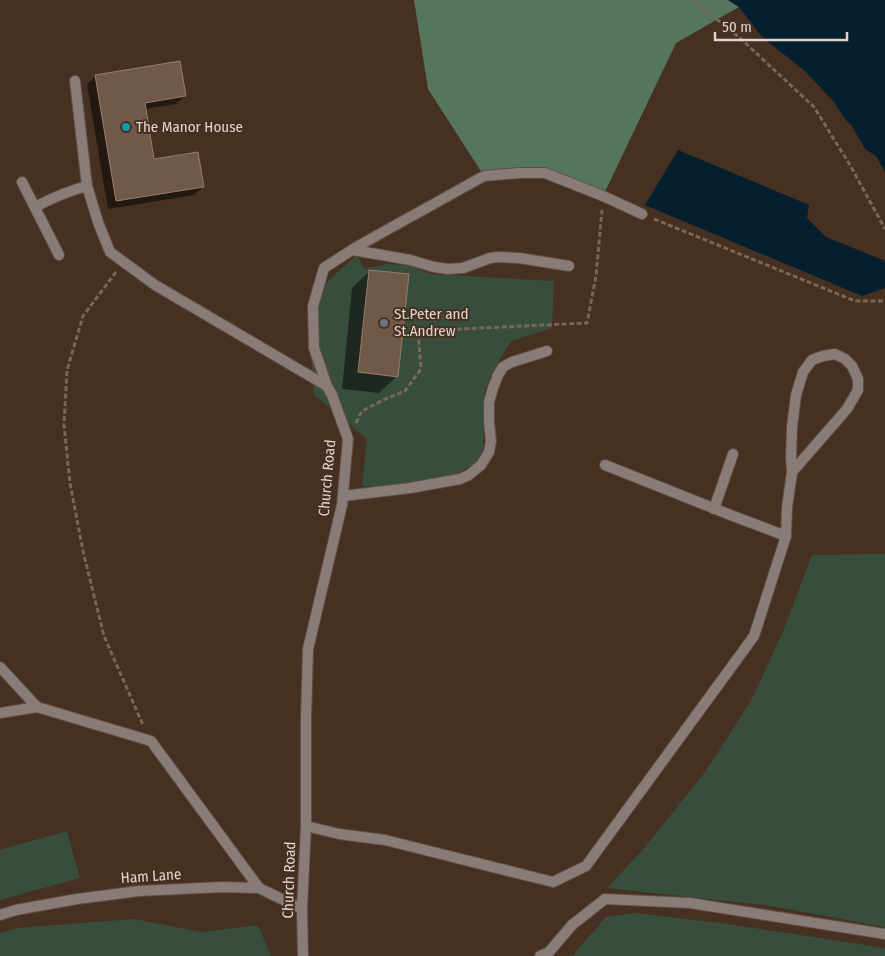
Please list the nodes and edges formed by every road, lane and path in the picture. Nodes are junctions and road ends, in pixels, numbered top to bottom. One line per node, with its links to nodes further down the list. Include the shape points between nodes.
1 (693, 0): 8 (path, via 740,38 814,107)
2 (75, 81): 4 (street)
3 (22, 182): 6 (street)
4 (87, 186): 6 (street, via 55,196); 11 (street, via 110,252)
5 (603, 196): 7 (street, Church Road); 9 (street, Church Road, via 545,173 484,176); 16 (path, via 596,276 587,323 418,332 422,369 405,391 362,411)
6 (35, 207): 10 (street)
7 (642, 214): 13 (path, via 855,301)
8 (885, 229)
9 (353, 250): 12 (street, via 448,269 463,268 498,257); 15 (street, Church Road, via 324,268 313,306 314,348)
10 (59, 254)
11 (124, 262): 15 (street, via 155,284); 26 (path, via 83,316 67,370 64,424 79,531 104,636)
12 (569, 266)
13 (885, 301)
14 (546, 351): 20 (street, via 512,362 498,375 489,402 491,441 488,452 470,475 410,488)
15 (327, 386): 16 (street, Church Road)
16 (348, 439): 20 (street, Church Road)
17 (733, 454): 21 (street)
18 (605, 465): 21 (street)
19 (792, 472): 19 (street, via 842,415 858,390 858,379 852,366 835,354 812,360 803,372 793,419); 22 (street)
20 (343, 496): 27 (street, Church Road, via 308,649)
21 (714, 509): 22 (street)
22 (786, 536): 27 (street, via 754,636 586,866 553,882 385,840)
23 (0, 667): 24 (street)
24 (37, 707): 25 (street); 26 (street)
25 (0, 713)
26 (151, 741): 28 (street)
27 (306, 826): 29 (street, Church Road)
28 (259, 888): 29 (street, Ham Lane); 30 (street, Ham Lane, via 139,891 77,899)
29 (302, 909): 32 (street, Church Road)
30 (0, 915)
31 (885, 934): 33 (street, via 690,903 605,899 572,925 549,952)
32 (303, 956)
33 (540, 956)

